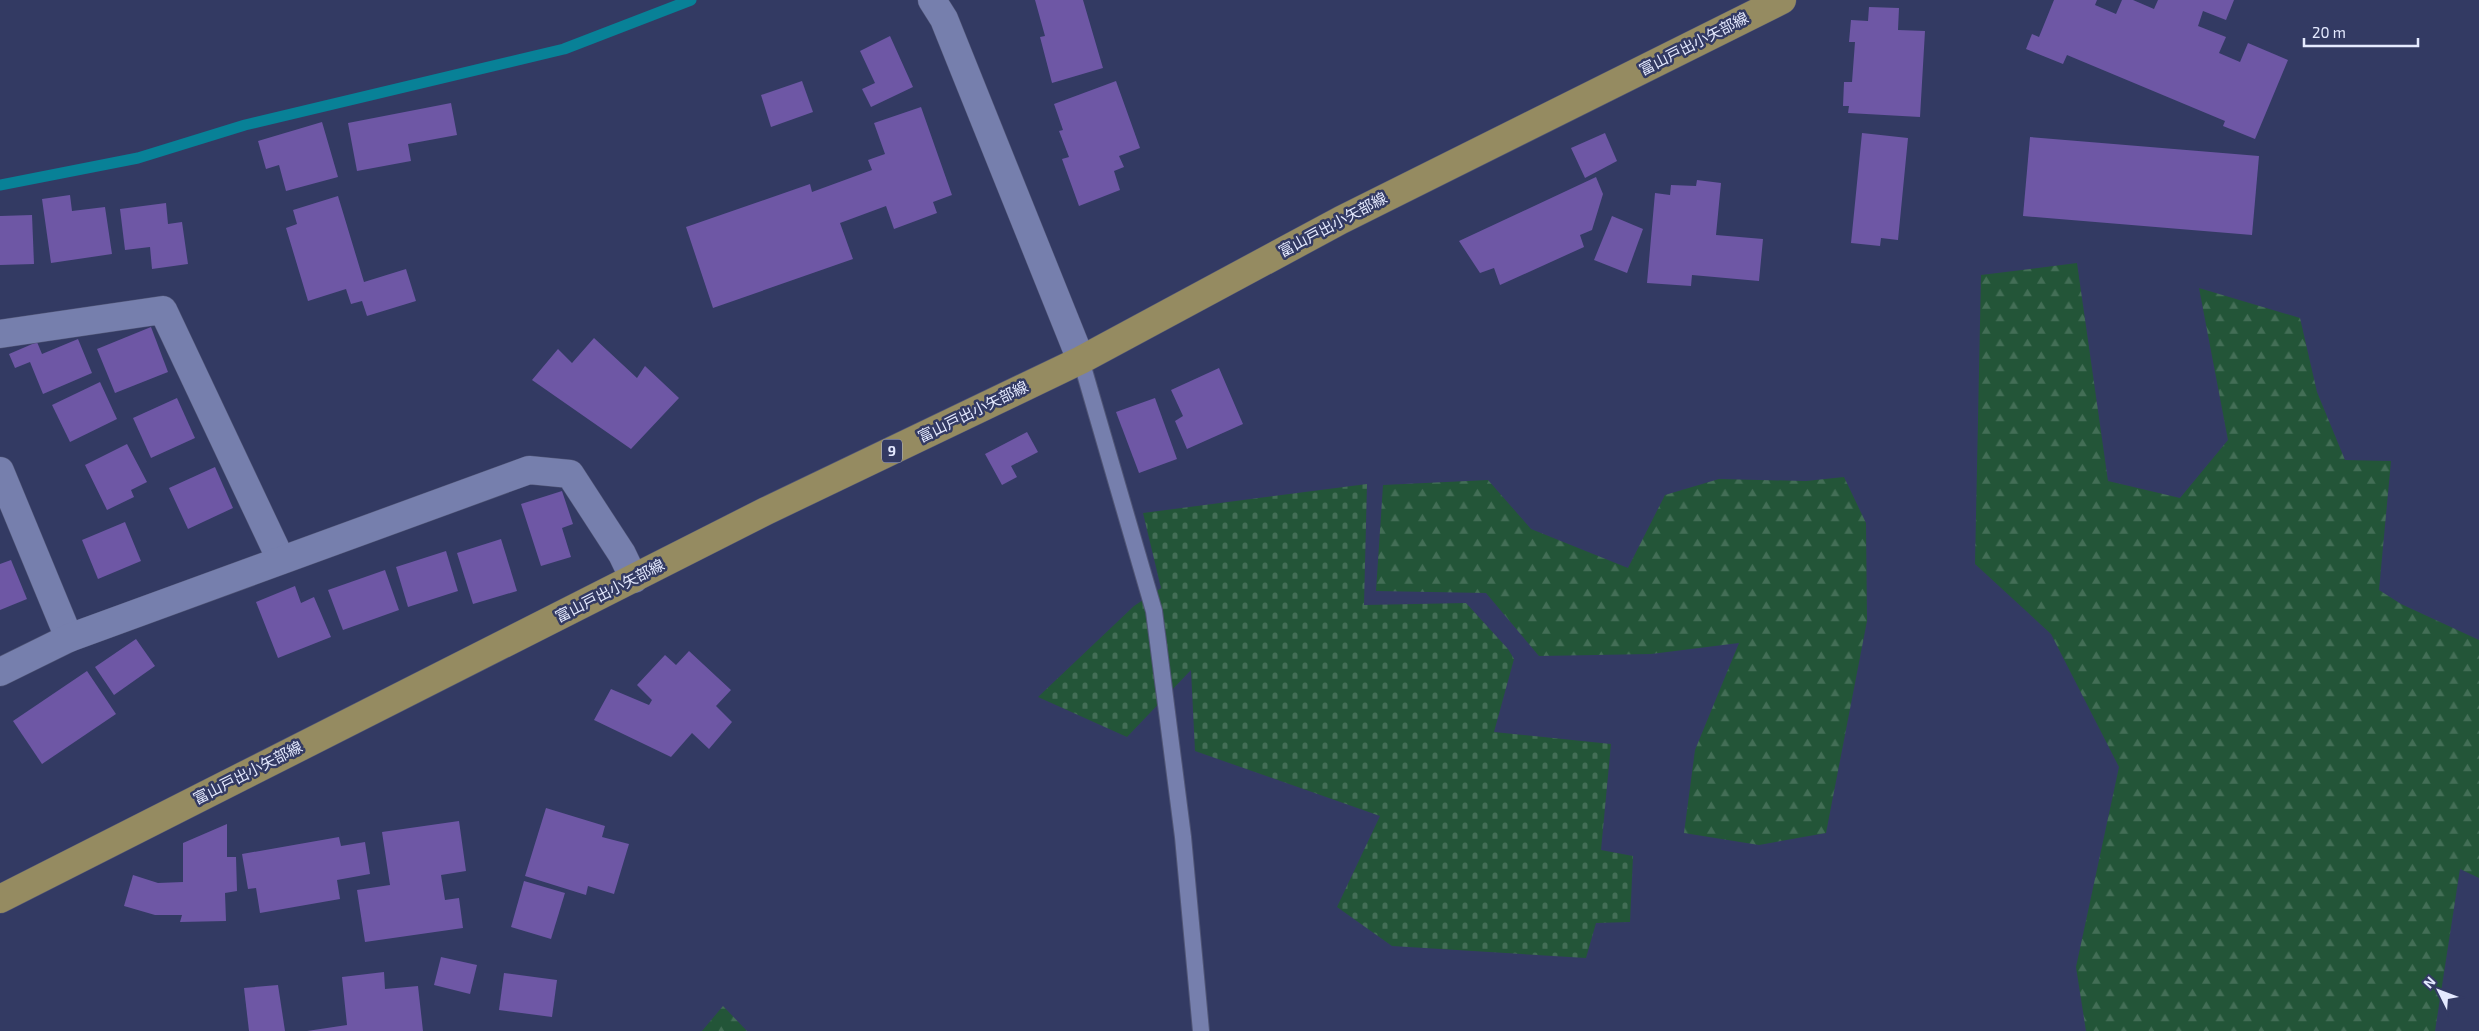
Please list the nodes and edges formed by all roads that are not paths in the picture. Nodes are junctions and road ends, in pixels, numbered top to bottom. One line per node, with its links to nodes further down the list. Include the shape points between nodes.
1 (932, 0): 4 (street, via 944,19)
2 (1782, 0): 4 (main road, 富山戸出小矢部線 / 9, via 1341,220)
3 (0, 334): 6 (street, via 163,310)
4 (1081, 360): 7 (main road, 富山戸出小矢部線 / 9, via 766,511); 11 (lane, via 1154,610 1183,837)
5 (0, 471): 8 (street)
6 (281, 560): 7 (street, via 529,470 570,474 622,554); 8 (street)
7 (634, 579): 10 (main road, 富山戸出小矢部線 / 9)
8 (69, 638): 9 (street)
9 (0, 672)
10 (0, 899)
11 (1201, 1031)

